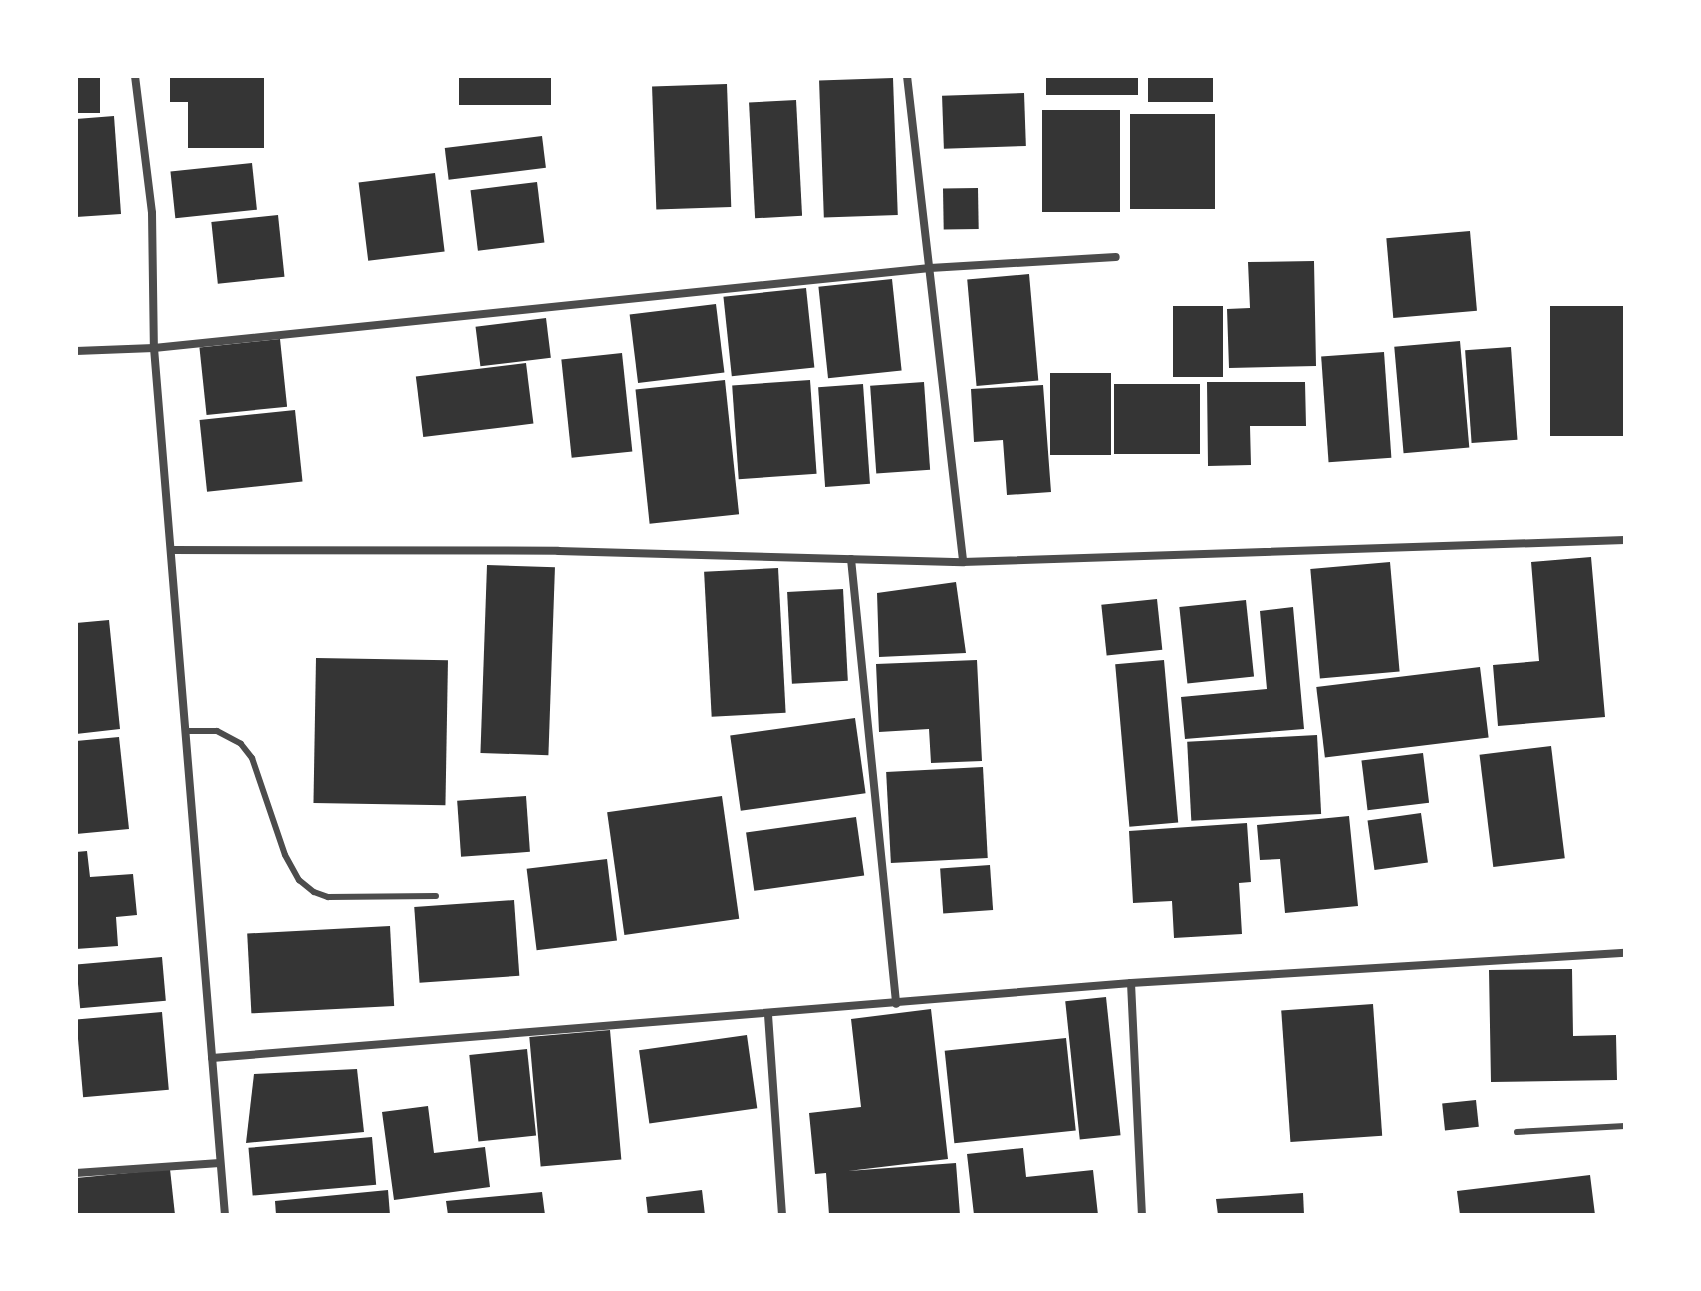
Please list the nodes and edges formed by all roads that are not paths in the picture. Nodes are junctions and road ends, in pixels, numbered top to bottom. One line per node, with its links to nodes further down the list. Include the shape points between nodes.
1 (135, 76): 5 (street, via 152,213)
2 (907, 76): 4 (street)
3 (1116, 257): 4 (street)
4 (930, 268): 5 (street); 10 (street)
5 (154, 348): 6 (street); 8 (street)
6 (76, 351)
7 (1625, 540): 10 (street)
8 (172, 550): 9 (street, via 558,551); 11 (street)
9 (851, 559): 10 (street); 15 (street)
10 (963, 562)
11 (186, 731): 12 (lane, via 217,731 241,744 252,758 285,855 299,880 314,892 328,897); 17 (street)
12 (436, 896)
13 (1625, 953): 14 (street)
14 (1131, 983): 15 (street); 24 (street)
15 (896, 1004): 16 (street)
16 (768, 1015): 17 (street); 23 (street)
17 (212, 1058): 20 (street)
18 (1625, 1126): 19 (lane)
19 (1517, 1132)
20 (220, 1163): 21 (street); 22 (street)
21 (76, 1173)
22 (225, 1215)
23 (782, 1215)
24 (1142, 1215)

